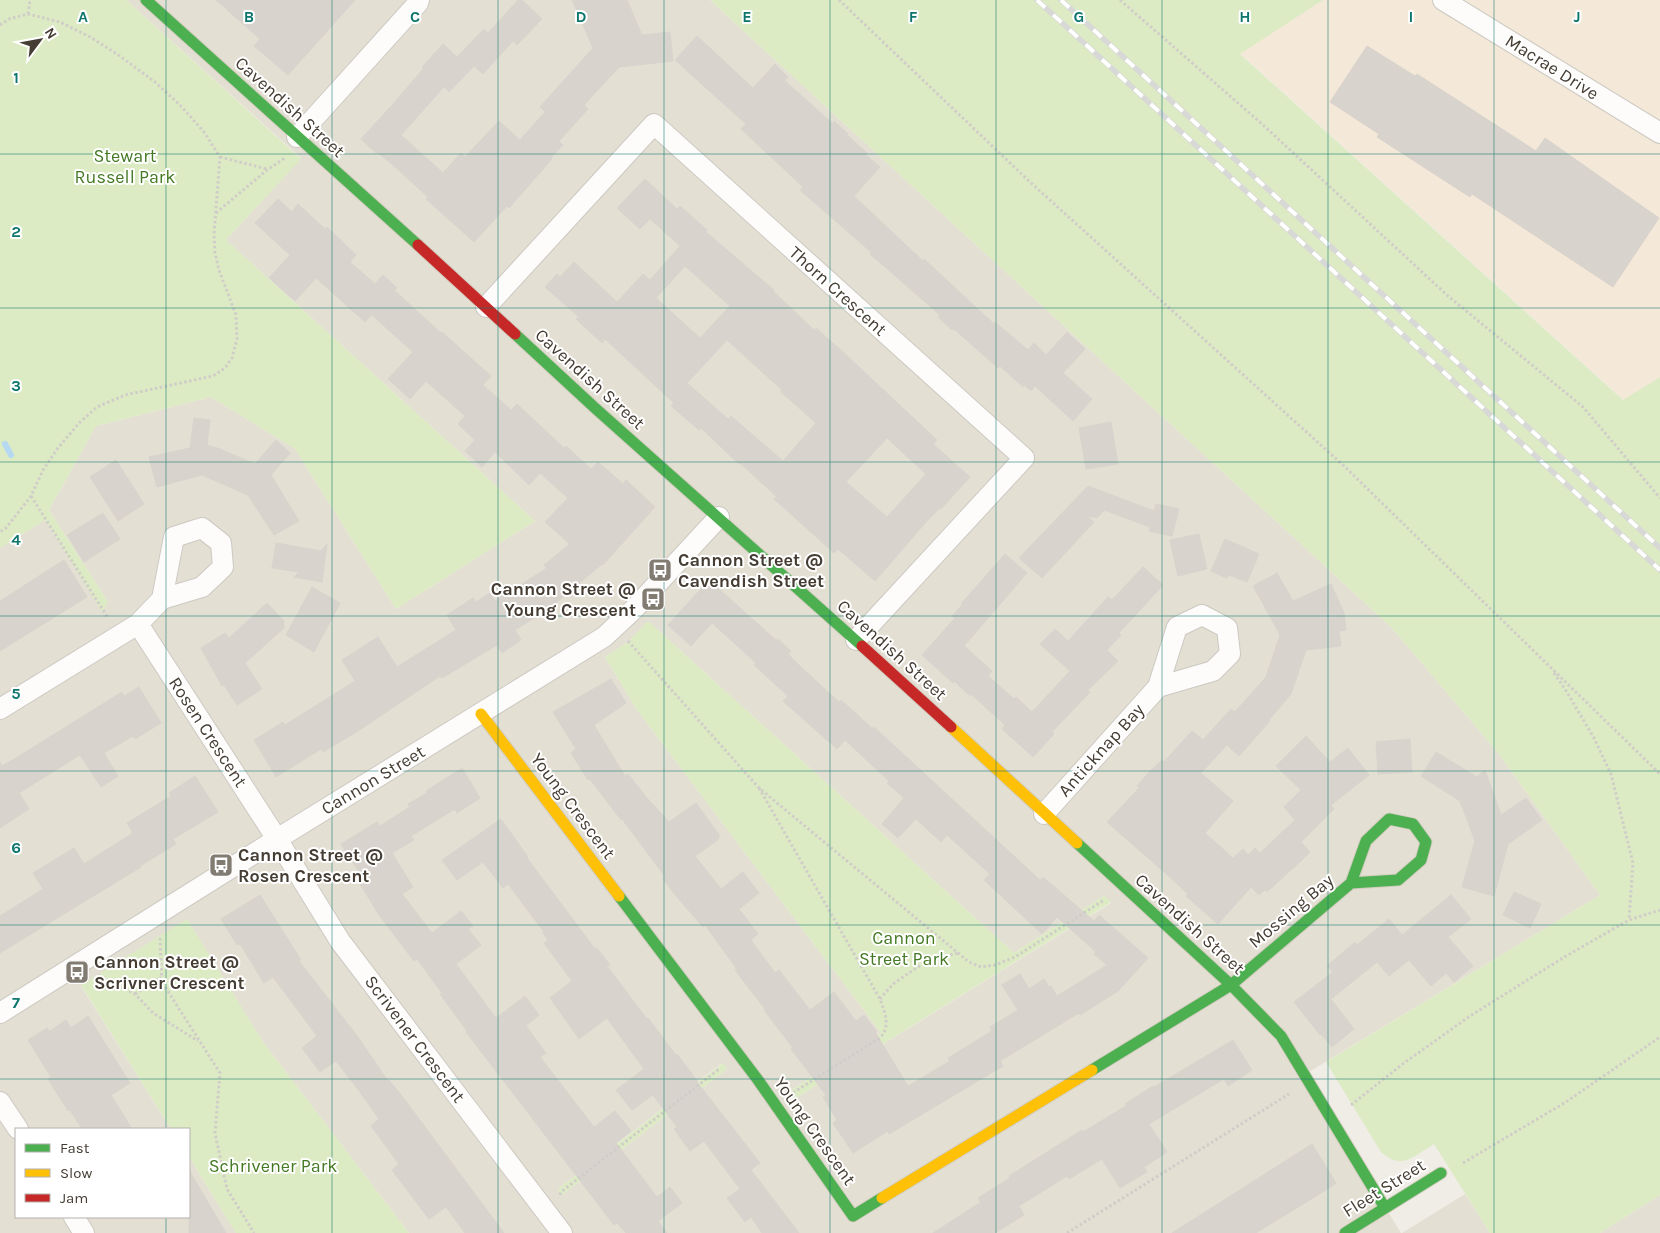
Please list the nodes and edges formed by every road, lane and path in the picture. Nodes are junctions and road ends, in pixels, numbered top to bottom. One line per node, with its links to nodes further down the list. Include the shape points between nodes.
1 (30, 0): 7 (path)
2 (146, 0): 10 (street, Cavendish Street)
3 (839, 0): 23 (path, via 1030,182 1344,466)
4 (1120, 0): 15 (path, via 1262,124 1448,296 1583,407)
5 (1443, 0): 9 (street, Macrae Drive)
6 (421, 1): 10 (street)
7 (28, 14): 8 (path); 11 (path, via 60,22 90,37 155,82 204,132)
8 (0, 25)
9 (1660, 133)
10 (297, 137): 13 (street, Cavendish Street)
11 (220, 157): 12 (path); 12 (path, via 267,170)
12 (215, 213): 14 (path, via 215,253 236,315 237,339 232,358 213,376 125,395 98,407 58,448)
13 (486, 307): 16 (street, Cavendish Street, via 594,408); 22 (street, Thorn Crescent, via 654,124 1024,458)
14 (31, 496): 17 (path); 21 (path)
15 (1660, 498)
16 (719, 517): 20 (street, Cannon Street); 22 (street, Cavendish Street)
17 (0, 532)
18 (162, 600): 19 (street)
19 (138, 624): 21 (street); 30 (street, Rosen Crescent)
20 (618, 626): 26 (street, Cannon Street); 28 (path, via 628,642)
21 (120, 636): 25 (street)
22 (856, 640): 29 (street, Cavendish Street)
23 (1548, 665): 27 (path); 35 (path, via 1594,738 1610,774 1633,863)
24 (1158, 687): 29 (street, Anticknap Bay)
25 (0, 709)
26 (481, 714): 30 (street, Cannon Street); 39 (street, Young Crescent, via 758,1080 853,1216)
27 (1660, 774)
28 (759, 788): 36 (path); 41 (path)
29 (1044, 814): 32 (street, Cavendish Street)
30 (277, 839): 34 (street, Cannon Street); 57 (street, Scrivener Crescent, via 340,941)
31 (1351, 883): 31 (street, Mossing Bay, via 1398,880 1421,860 1426,842 1413,824 1389,819 1366,840); 39 (street, Mossing Bay)
32 (1124, 888): 36 (path, via 1014,957 995,965 981,967); 39 (street, Cavendish Street)
33 (1660, 910): 35 (path)
34 (148, 920): 37 (street, Cannon Street); 38 (path, via 160,937)
35 (1629, 920): 49 (path, via 1470,1016)
36 (959, 953): 41 (path, via 928,960 893,984)
37 (87, 958): 40 (path, via 98,975); 42 (street, Cannon Street)
38 (161, 977): 40 (path); 44 (path)
39 (1231, 985): 46 (street, Cavendish Street, via 1281,1036)
40 (135, 994): 44 (path, via 153,1013)
41 (880, 999): 47 (path, via 886,1017 886,1031 880,1038)
42 (0, 1013)
43 (1660, 1037): 51 (path, via 1566,1102 1454,1169)
44 (200, 1043): 56 (path, via 220,1072 215,1133 227,1189)
45 (724, 1065): 52 (path)
46 (1308, 1082): 49 (street, Cavendish Street); 58 (path)
47 (790, 1094)
48 (0, 1102): 50 (street)
49 (1330, 1118): 53 (street, Cavendish Street)
50 (17, 1128)
51 (1441, 1173): 53 (street, Fleet Street)
52 (560, 1192)
53 (1385, 1208): 59 (street, Fleet Street)
54 (75, 1218): 55 (street)
55 (84, 1233)
56 (254, 1233)
57 (562, 1233)
58 (1067, 1233)
59 (1345, 1233)

